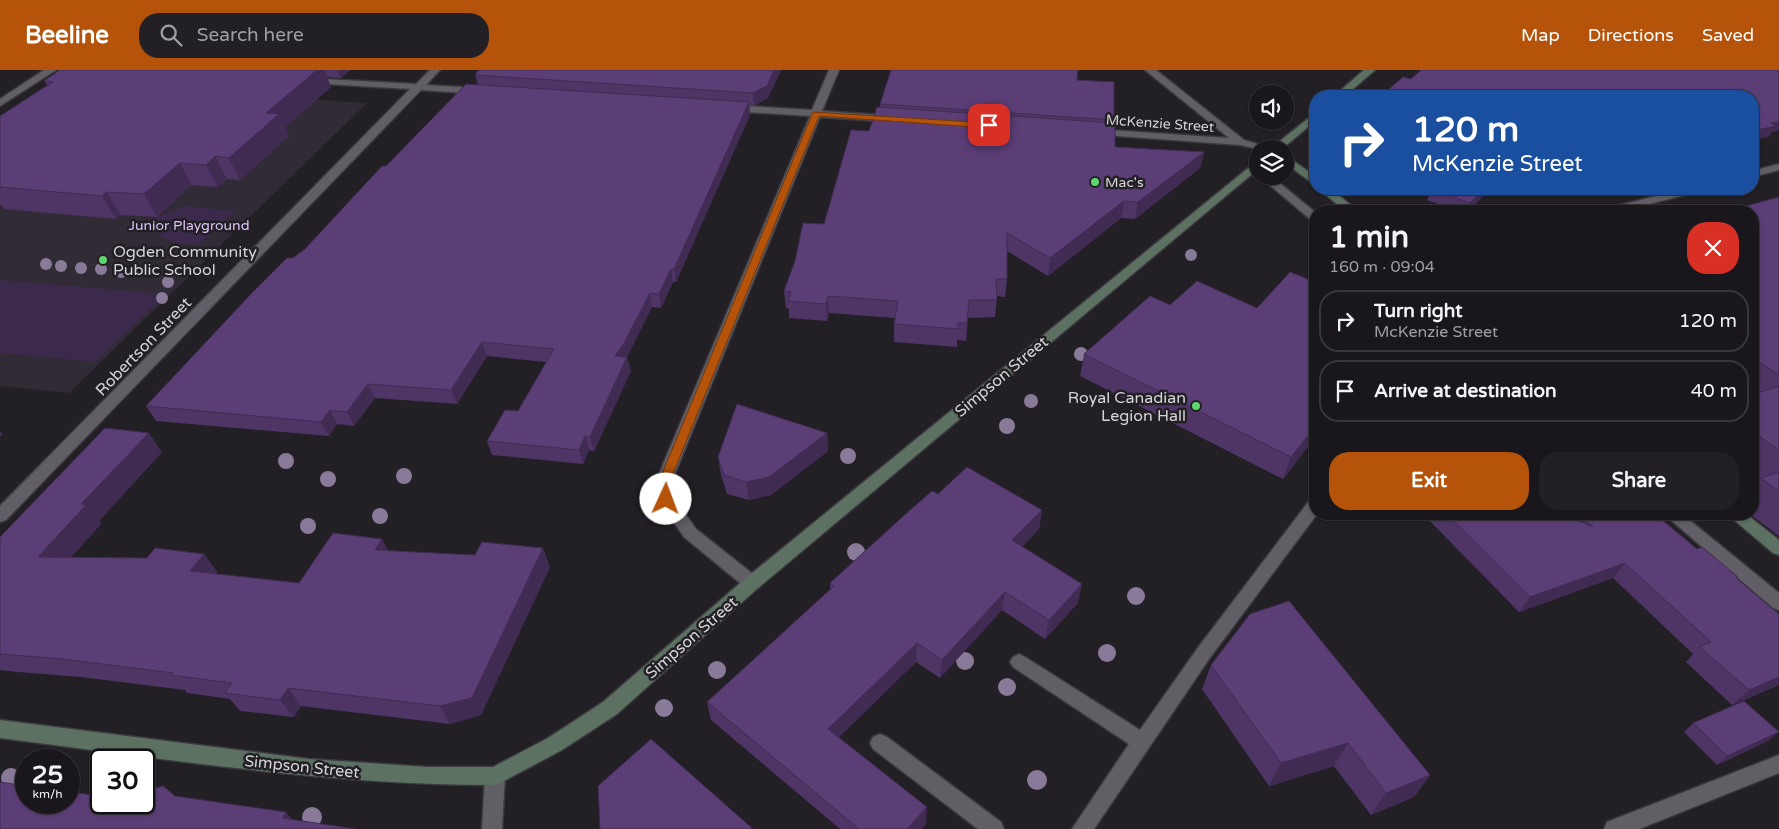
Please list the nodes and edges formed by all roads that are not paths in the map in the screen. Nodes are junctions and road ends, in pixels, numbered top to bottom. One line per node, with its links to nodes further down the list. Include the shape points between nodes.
1 (51, 70): 10 (street)
2 (435, 70): 7 (street, Robertson Street)
3 (834, 70): 12 (street)
4 (1150, 70): 17 (street)
5 (1370, 70): 8 (main road)
6 (301, 80): 7 (street)
7 (418, 87): 9 (street); 31 (street, Robertson Street)
8 (1346, 90)
9 (488, 92)
10 (0, 103)
11 (716, 107): 12 (street)
12 (816, 114): 13 (street); 35 (street, via 666,476 666,499 690,532)
13 (904, 120)
14 (1309, 121): 16 (main road)
15 (1082, 132): 17 (street, McKenzie Street)
16 (1286, 140)
17 (1240, 142): 18 (street, McKenzie Street)
18 (1249, 144)
19 (1294, 165): 23 (main road)
20 (1779, 167): 21 (street)
21 (1759, 172)
22 (1249, 176): 35 (main road, Simpson Street)
23 (1309, 177)
24 (1277, 185): 29 (street)
25 (1332, 195): 27 (main road)
26 (1673, 195): 28 (street)
27 (1344, 205)
28 (1633, 205)
29 (1309, 213)
30 (1309, 513): 39 (street, via 1203,654)
31 (0, 516)
32 (1679, 520): 36 (street)
33 (1743, 520): 34 (main road)
34 (1779, 548)
35 (752, 583): 42 (main road, Simpson Street, via 610,708 555,744)
36 (1779, 603)
37 (1019, 662): 39 (street)
38 (0, 729): 42 (main road, Simpson Street, via 309,768 428,776)
39 (1142, 742): 45 (street)
40 (880, 743): 44 (street)
41 (1779, 764): 46 (street)
42 (494, 776): 43 (street)
43 (492, 829)
44 (994, 829)
45 (1082, 829)
46 (1614, 829)

